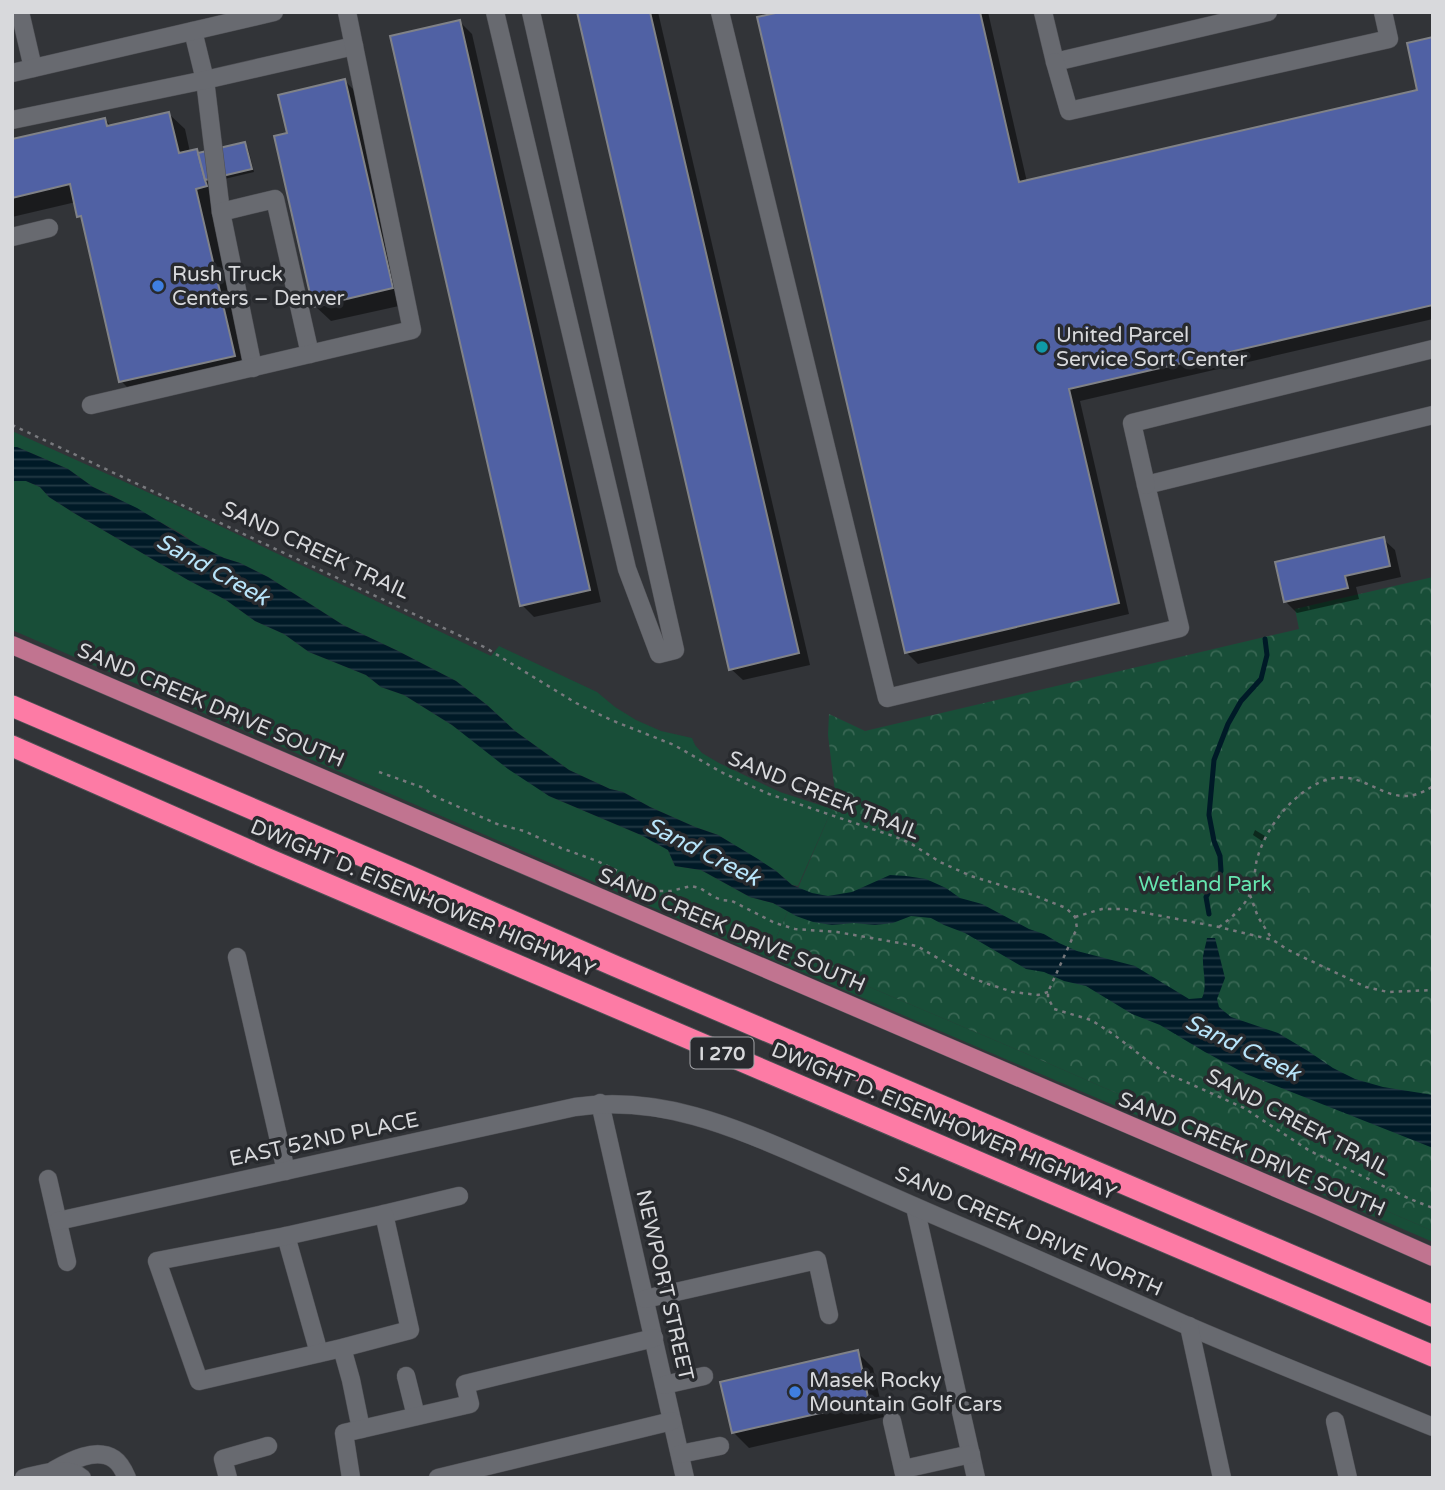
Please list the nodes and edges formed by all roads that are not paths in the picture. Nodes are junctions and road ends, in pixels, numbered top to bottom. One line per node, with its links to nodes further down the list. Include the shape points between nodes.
1 (20, 12): 14 (street)
2 (274, 12): 10 (street)
3 (346, 12): 12 (street)
4 (495, 12): 5 (street, via 627,569 659,654 675,650)
5 (531, 12)
6 (720, 12): 26 (street, via 887,698 1180,628)
7 (1043, 12): 13 (street)
8 (1268, 12): 13 (street)
9 (1383, 12): 13 (street, via 1389,39 1069,111)
10 (251, 15): 11 (street)
11 (193, 31): 14 (street); 16 (street)
12 (354, 47): 16 (street); 22 (street, via 412,330)
13 (1055, 62)
14 (33, 68): 15 (street)
15 (12, 73)
16 (205, 80): 17 (street); 18 (street)
17 (12, 120)
18 (221, 212): 22 (street, via 275,199); 23 (street)
19 (49, 228): 20 (street)
20 (12, 237)
21 (1433, 349): 26 (street, via 1132,424)
22 (310, 354): 23 (street)
23 (253, 368): 24 (street)
24 (91, 405)
25 (1433, 415): 26 (street)
26 (1146, 485)
27 (12, 645): 39 (main road, SAND CREEK DRIVE SOUTH)
28 (12, 706): 43 (highway, DWIGHT D. EISENHOWER HIGHWAY / I 270)
29 (12, 746): 48 (highway, DWIGHT D. EISENHOWER HIGHWAY / I 270)
30 (237, 957): 32 (street)
31 (600, 1103): 32 (street, EAST 52ND PLACE); 35 (street, SAND CREEK DRIVE NORTH, via 646,1105 699,1116); 41 (street, NEWPORT STREET)
32 (286, 1171): 37 (street, EAST 52ND PLACE)
33 (48, 1179): 37 (street)
34 (459, 1196): 36 (street)
35 (915, 1207): 44 (street, SAND CREEK DRIVE NORTH); 61 (street)
36 (384, 1214): 38 (street); 46 (street, via 410,1330)
37 (58, 1221): 40 (street)
38 (286, 1236): 47 (street); 47 (street, via 157,1261 199,1381)
39 (1433, 1257)
40 (67, 1262)
41 (645, 1300): 42 (street, via 817,1260); 45 (street, NEWPORT STREET)
42 (829, 1315)
43 (1433, 1316)
44 (1189, 1326): 56 (street, SAND CREEK DRIVE NORTH); 72 (street)
45 (654, 1338): 51 (street, NEWPORT STREET); 52 (street, via 465,1384 470,1404)
46 (342, 1348): 47 (street); 57 (street)
47 (318, 1353)
48 (1433, 1356)
49 (406, 1376): 52 (street)
50 (704, 1376): 51 (street)
51 (664, 1385): 53 (street, NEWPORT STREET)
52 (416, 1416): 57 (street)
53 (673, 1421): 60 (street, NEWPORT STREET); 69 (street)
54 (892, 1421): 63 (street)
55 (1335, 1421): 73 (street)
56 (1433, 1427)
57 (360, 1429): 68 (street, via 344,1433)
58 (268, 1446): 67 (street, via 223,1459)
59 (720, 1446): 60 (street)
60 (680, 1454): 70 (street, NEWPORT STREET)
61 (971, 1454): 63 (street); 71 (street)
62 (54, 1470): 64 (street); 65 (street); 66 (street, via 74,1459 99,1454 114,1458)
63 (903, 1475)
64 (24, 1478)
65 (82, 1478)
66 (127, 1478)
67 (228, 1478)
68 (351, 1478)
69 (438, 1478)
70 (685, 1478)
71 (976, 1478)
72 (1222, 1478)
73 (1348, 1478)

